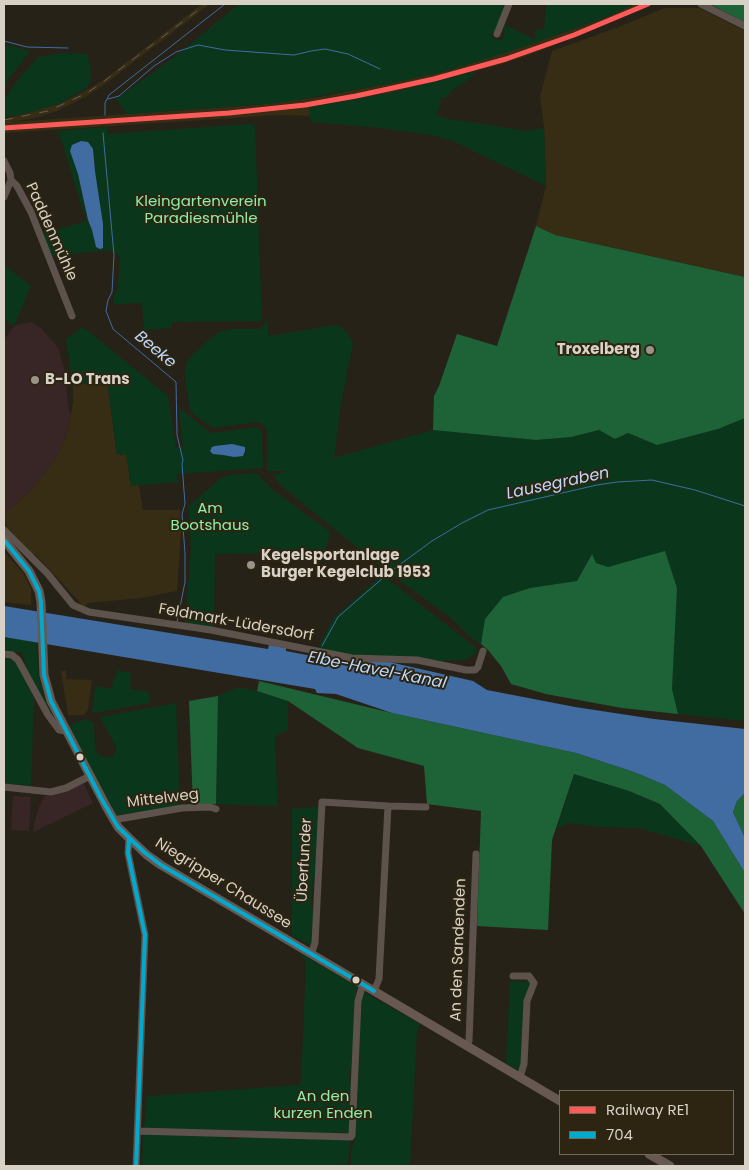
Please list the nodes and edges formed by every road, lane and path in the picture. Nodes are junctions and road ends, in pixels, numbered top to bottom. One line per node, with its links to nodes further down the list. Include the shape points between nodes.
1 (508, 4): 4 (street)
2 (701, 4): 3 (street)
3 (745, 26)
4 (497, 34)
5 (4, 161): 6 (street, Paddenmühle)
6 (11, 180): 7 (street); 8 (street, Paddenmühle, via 30,212)
7 (4, 197)
8 (72, 316)
9 (4, 530): 11 (street, Feldmark-Lüdersdorf, via 76,608 89,612 352,658 417,660 466,670 478,667)
10 (4, 540): 13 (main road, Niegripper Chaussee, via 24,562 38,591 44,675 48,694)
11 (484, 651)
12 (4, 654): 13 (street, via 18,660 48,715 59,730)
13 (66, 731): 14 (main road, Niegripper Chaussee)
14 (90, 776): 15 (street, via 51,792); 19 (main road, Niegripper Chaussee)
15 (4, 787)
16 (388, 806): 17 (street, Überfunder); 22 (street, Überfunder, via 322,802 315,943); 25 (street, via 379,979)
17 (426, 807)
18 (216, 809): 19 (street, Mittelweg, via 182,808)
19 (114, 820): 20 (main road, Niegripper Chaussee)
20 (129, 838): 22 (main road, Niegripper Chaussee, via 161,865); 29 (street, via 128,853 145,935)
21 (476, 854): 26 (street, An den Sandenden)
22 (311, 954): 24 (main road, Niegripper Chaussee)
23 (514, 976): 27 (street, via 529,976 534,983 528,1001 524,1064)
24 (363, 984): 25 (main road, Niegripper Chaussee); 29 (street, via 358,1001 351,1137)
25 (374, 991): 26 (main road, Niegripper Chaussee)
26 (467, 1046): 27 (main road, Niegripper Chaussee)
27 (520, 1077): 28 (main road, Niegripper Chaussee)
28 (559, 1100)
29 (138, 1131): 31 (street)
30 (651, 1155): 32 (main road)
31 (136, 1166)
32 (670, 1166)

